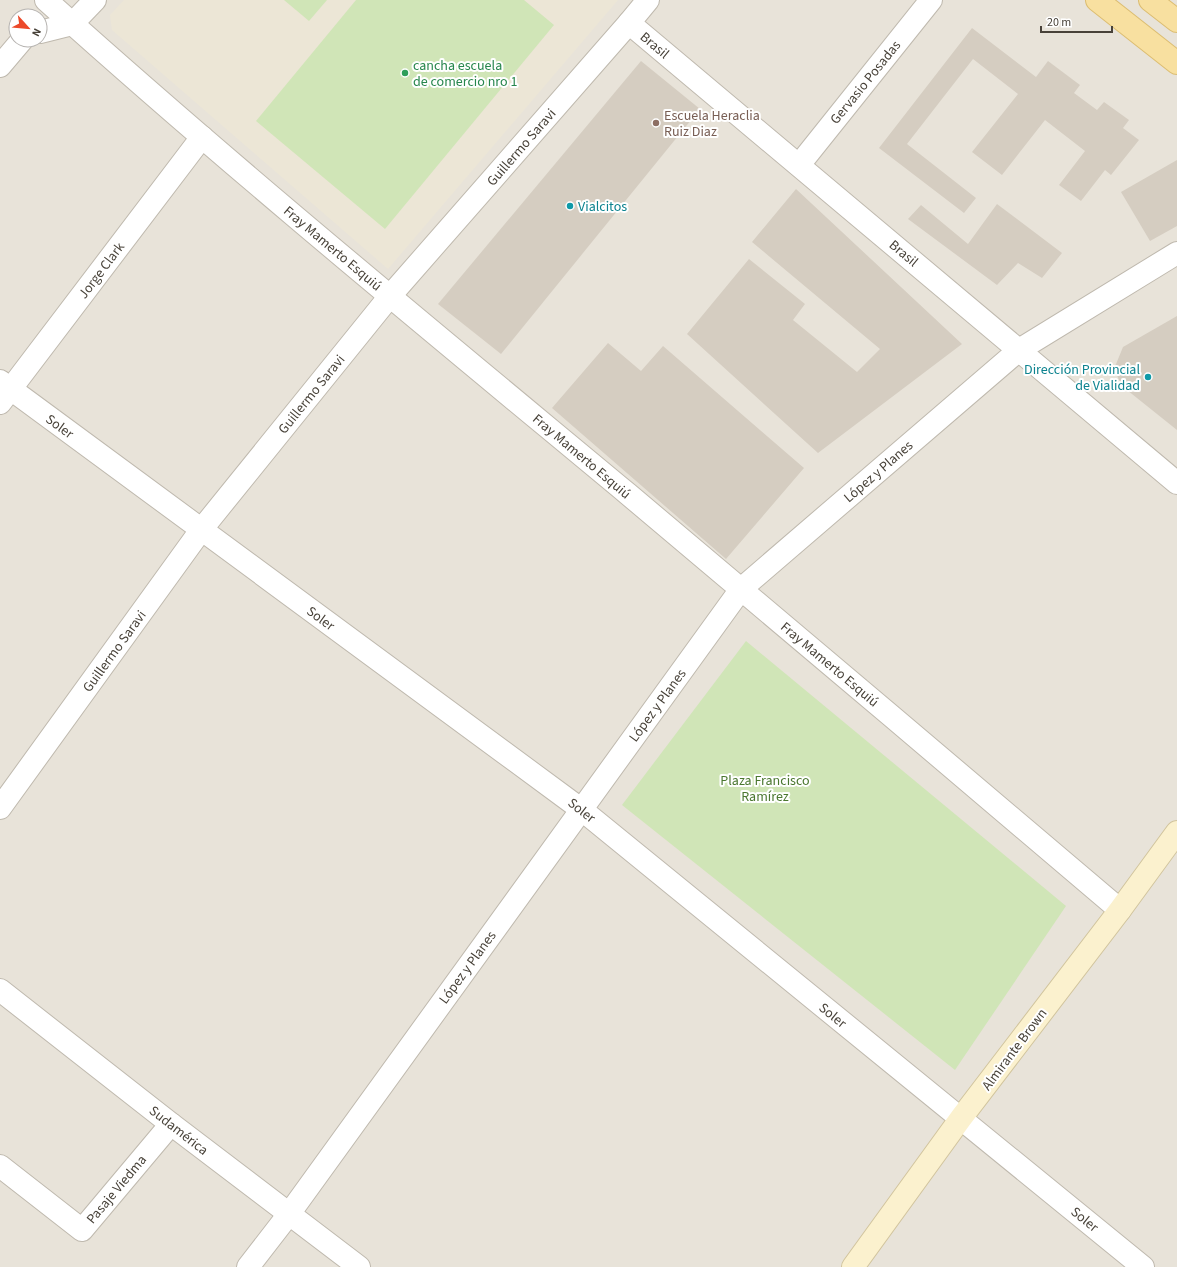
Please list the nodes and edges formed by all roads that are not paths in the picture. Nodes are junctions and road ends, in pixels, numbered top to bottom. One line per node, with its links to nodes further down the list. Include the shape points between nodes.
1 (46, 0): 9 (street, Fray Mamerto Esquiú)
2 (95, 0): 9 (street)
3 (648, 0): 8 (street, Guillermo Saravi)
4 (931, 0): 15 (street, Gervasio Posadas)
5 (1097, 0): 12 (main road)
6 (1150, 0): 7 (main road)
7 (1177, 21)
8 (630, 23): 15 (street, Brasil); 17 (street, Guillermo Saravi)
9 (72, 24): 10 (street); 14 (street, Fray Mamerto Esquiú)
10 (48, 30)
11 (15, 48): 13 (street)
12 (1177, 63)
13 (0, 66)
14 (202, 137): 17 (street, Fray Mamerto Esquiú); 19 (street, Jorge Clark)
15 (799, 165): 18 (street, Brasil)
16 (1177, 253): 18 (street, López y Planes)
17 (390, 296): 21 (street, Guillermo Saravi); 22 (street, Fray Mamerto Esquiú)
18 (1019, 350): 20 (street, Brasil); 22 (street, López y Planes)
19 (4, 391): 21 (street, Soler)
20 (1177, 483)
21 (201, 530): 23 (street, Guillermo Saravi); 24 (street, Soler)
22 (741, 589): 24 (street, López y Planes); 26 (street, Fray Mamerto Esquiú)
23 (0, 808)
24 (582, 810): 28 (street, Soler); 31 (street, López y Planes)
25 (1177, 832): 26 (main road, Almirante Brown)
26 (1120, 910): 28 (main road, Almirante Brown)
27 (0, 990): 29 (street, Sudamérica)
28 (961, 1118): 34 (main road, Almirante Brown); 35 (street, Soler)
29 (171, 1124): 30 (street, Pasaje Viedma, via 82,1230); 31 (street, Sudamérica)
30 (0, 1166)
31 (289, 1214): 32 (street, López y Planes); 33 (street, Sudamérica)
32 (248, 1267)
33 (359, 1267)
34 (853, 1267)
35 (1143, 1267)

